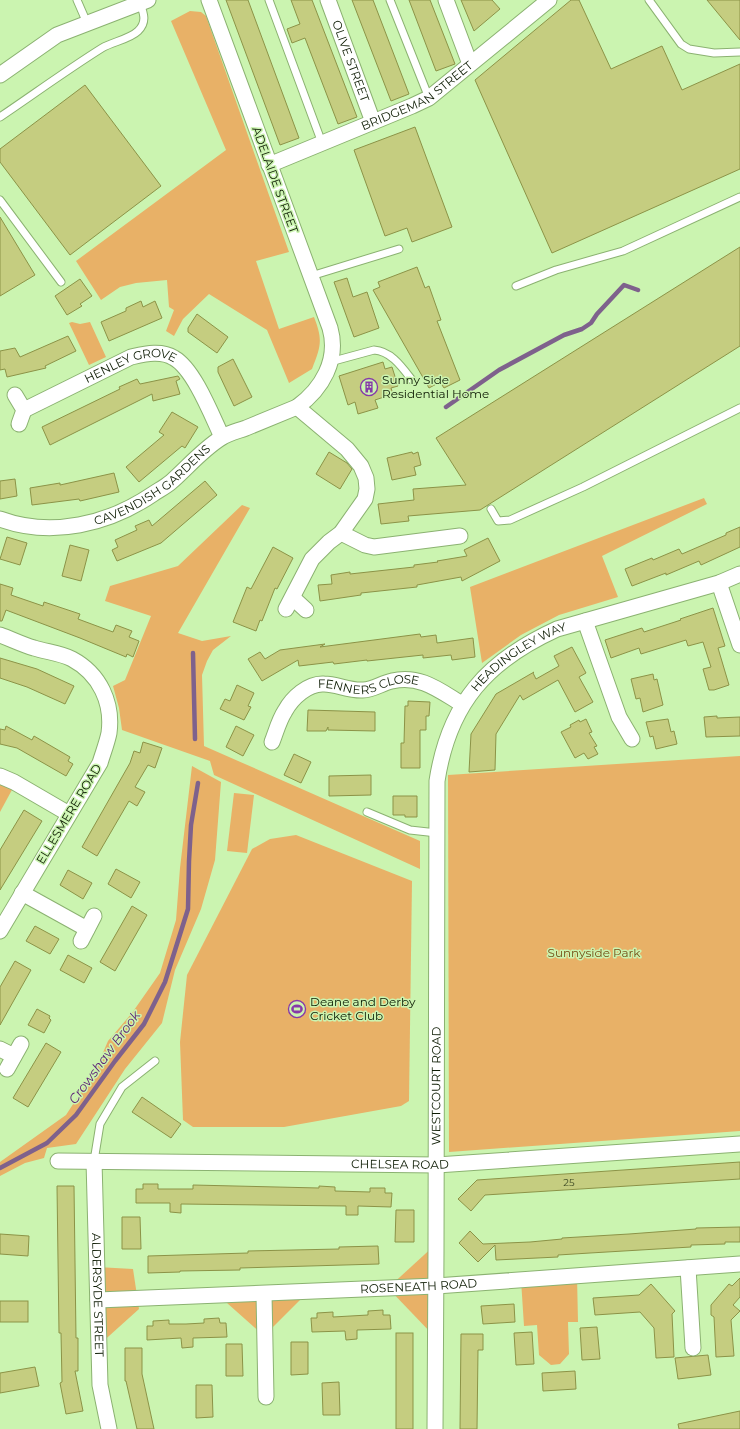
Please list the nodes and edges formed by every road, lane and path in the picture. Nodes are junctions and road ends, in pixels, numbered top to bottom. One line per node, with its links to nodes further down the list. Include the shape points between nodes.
1 (77, 0): 10 (lane)
2 (209, 0): 18 (street, ADELAIDE STREET)
3 (269, 0): 17 (lane)
4 (328, 0): 16 (street, OLIVE STREET)
5 (390, 0): 14 (lane)
6 (446, 0): 12 (street)
7 (549, 0): 12 (street, BRIDGEMAN STREET)
8 (649, 0): 11 (lane, via 681,44 689,49 714,53)
9 (144, 1): 10 (street); 15 (lane, via 145,19 138,31 104,47)
10 (87, 23): 13 (street, via 56,35)
11 (740, 52)
12 (470, 64): 14 (street, BRIDGEMAN STREET)
13 (0, 75)
14 (429, 98): 16 (street, BRIDGEMAN STREET)
15 (0, 117)
16 (373, 122): 17 (street, BRIDGEMAN STREET)
17 (322, 143): 18 (street, BRIDGEMAN STREET)
18 (269, 165): 22 (street, ADELAIDE STREET)
19 (740, 197): 24 (lane, via 623,251 556,270)
20 (0, 200): 23 (lane)
21 (399, 249): 22 (lane)
22 (311, 276): 25 (street, ADELAIDE STREET, via 332,337)
23 (61, 282)
24 (516, 286)
25 (330, 362): 26 (lane, via 379,350 398,361); 28 (street, via 316,391)
26 (412, 380)
27 (15, 395): 30 (street, HENLEY GROVE, via 22,417 131,357 160,353 174,357 192,375)
28 (297, 407): 30 (street, CAVENDISH GARDENS); 33 (street, via 346,449 361,466 366,478 368,489 365,499)
29 (740, 408): 31 (lane, via 510,520 498,521)
30 (222, 437): 32 (street, CAVENDISH GARDENS, via 202,452 170,483 139,504 105,519 64,527 43,527)
31 (491, 509)
32 (0, 519)
33 (341, 533): 34 (street, via 374,547 432,534); 37 (street, via 312,559 298,584 289,604)
34 (460, 536)
35 (740, 574): 36 (street, HEADINGLEY WAY)
36 (719, 583): 38 (street, HEADINGLEY WAY); 40 (street)
37 (306, 610)
38 (585, 621): 41 (street, HEADINGLEY WAY, via 532,640 485,676); 42 (street, via 614,723)
39 (0, 635): 46 (street, ELLESMERE ROAD, via 33,648 71,658 92,675 101,686 107,701 109,733 105,748 100,763)
40 (740, 645)
41 (462, 704): 43 (street, FENNERS CLOSE, via 420,680 397,679 357,691 323,683 304,690 285,710 276,714); 47 (street, HEADINGLEY WAY, via 449,731 437,781)
42 (632, 739)
43 (272, 742)
44 (0, 776): 46 (street)
45 (367, 812): 47 (lane, via 410,830)
46 (70, 814): 49 (street, ELLESMERE ROAD)
47 (437, 833): 48 (street, HEADINGLEY WAY)
48 (437, 863): 58 (street, WESTCOURT ROAD)
49 (22, 893): 50 (street); 51 (street, ELLESMERE ROAD)
50 (87, 928)
51 (0, 931)
52 (0, 1048): 53 (street)
53 (14, 1057)
54 (155, 1061): 57 (lane, via 122,1088 100,1124)
55 (740, 1144): 58 (street, CHELSEA ROAD)
56 (58, 1161): 57 (street, CHELSEA ROAD)
57 (94, 1161): 58 (street, CHELSEA ROAD); 63 (street, ALDERSYDE STREET)
58 (437, 1166): 61 (street, WESTCOURT ROAD)
59 (740, 1264): 60 (street, ROSENEATH ROAD)
60 (688, 1268): 61 (street, ROSENEATH ROAD); 64 (street)
61 (436, 1286): 62 (street, ROSENEATH ROAD); 67 (street, WESTCOURT ROAD)
62 (264, 1294): 63 (street, ROSENEATH ROAD); 65 (street)
63 (98, 1300): 66 (street, ALDERSYDE STREET, via 100,1385)
64 (693, 1348)
65 (266, 1397)
66 (110, 1429)
67 (435, 1429)

